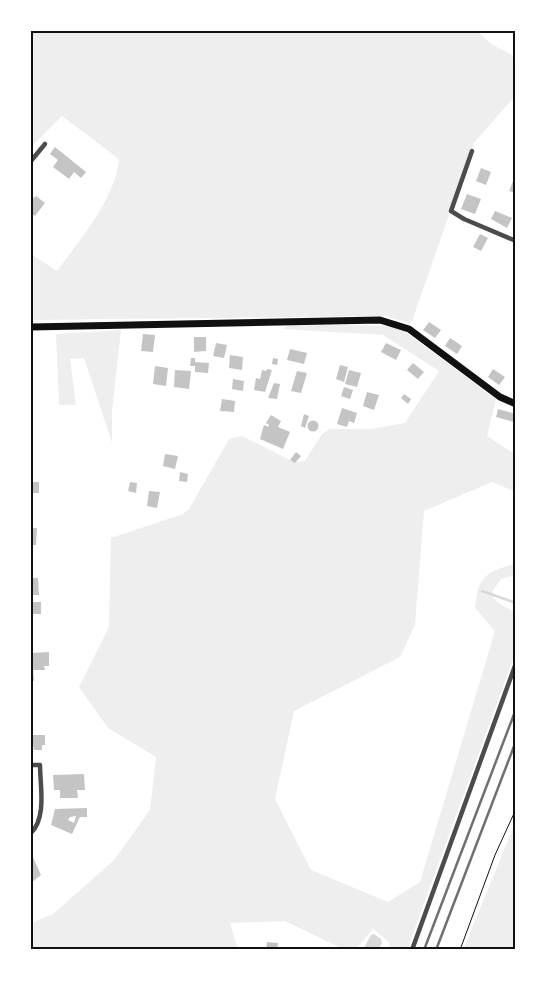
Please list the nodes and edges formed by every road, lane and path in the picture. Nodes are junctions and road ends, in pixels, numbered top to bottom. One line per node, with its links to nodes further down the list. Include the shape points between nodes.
1 (45, 144): 3 (street)
2 (472, 151): 4 (street, via 451,211)
3 (31, 161)
4 (516, 241)
5 (31, 327): 6 (main road, via 380,320 409,329 500,397)
6 (516, 404)
7 (516, 663): 11 (street)
8 (31, 765): 10 (street, via 40,765 40,816)
9 (516, 809): 12 (path, via 495,855)
10 (31, 833)
11 (412, 950)
12 (460, 950)

